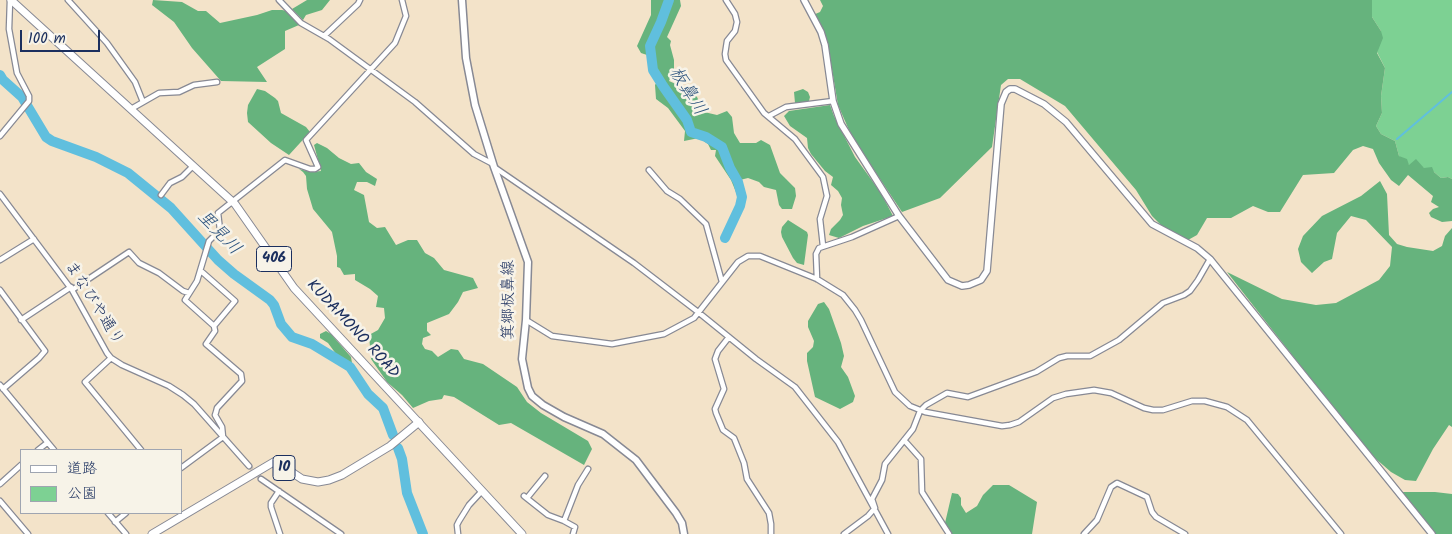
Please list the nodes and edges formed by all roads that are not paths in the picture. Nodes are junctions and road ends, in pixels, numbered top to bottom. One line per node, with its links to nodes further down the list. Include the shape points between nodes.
1 (10, 0): 14 (main road, KUDAMONO ROAD / 406); 16 (street, via 9,29 18,73 29,101)
2 (68, 0): 13 (street, via 107,43 135,82)
3 (279, 0): 9 (street, via 301,23)
4 (360, 0): 9 (street)
5 (402, 0): 10 (street, via 406,16 395,43)
6 (462, 0): 17 (main road, 箕郷板鼻線, via 470,81)
7 (726, 0): 15 (street, via 737,22 727,41 726,60)
8 (804, 0): 12 (street, via 825,45)
9 (324, 36): 10 (street)
10 (371, 71): 17 (street, via 416,102 470,150); 22 (street, via 306,140 318,167 310,169 285,160)
11 (217, 82): 13 (street, via 194,85 179,92 159,93)
12 (833, 101): 15 (street, via 786,107); 23 (street, via 841,124)
13 (143, 102): 14 (street)
14 (131, 109): 18 (main road, KUDAMONO ROAD / 406)
15 (769, 116): 25 (street, via 795,140 823,177 827,196 820,219)
16 (0, 136)
17 (493, 165): 34 (street); 36 (main road, 箕郷板鼻線, via 528,262)
18 (193, 166): 21 (street); 22 (main road, KUDAMONO ROAD / 406)
19 (649, 170): 30 (street, via 667,191 706,224)
20 (0, 194): 24 (street, まなびや通り)
21 (160, 195)
22 (232, 202): 28 (street, via 218,213 220,230 208,244); 42 (main road, KUDAMONO ROAD / 406, via 294,288)
23 (899, 216): 25 (street); 26 (street, via 948,280 962,286 981,280 988,265 1001,104 1006,92 1015,89 1044,104 1066,122 1152,224 1197,248)
24 (34, 239): 27 (street); 31 (street, まなびや通り)
25 (823, 246): 29 (street, via 816,254)
26 (1210, 259): 41 (street, via 1190,291 1163,303 1119,340 1090,356 1059,358 1036,372 968,396 947,393); 80 (street)
27 (0, 260)
28 (201, 270): 33 (street); 37 (street, via 235,301)
29 (817, 279): 30 (street, via 755,255 738,262); 41 (street, via 843,295 856,310 896,392)
30 (722, 282): 34 (street)
31 (72, 288): 33 (street, via 129,252 139,263); 35 (street); 39 (street, まなびや通り)
32 (0, 290): 35 (street)
33 (189, 293): 37 (street, via 185,300)
34 (698, 312): 36 (street, via 672,331 616,344 552,336); 38 (street)
35 (21, 320): 40 (street, via 45,351)
36 (526, 320): 72 (main road, 箕郷板鼻線, via 523,370 532,396 552,411 603,434 636,460 676,513)
37 (214, 326): 43 (street, via 215,331 206,344 242,377 242,381 217,408 215,415)
38 (729, 337): 59 (street, via 794,387 838,442); 73 (street, via 715,359 724,389 715,409 723,430 734,438 747,479 769,513)
39 (111, 358): 43 (street, まなびや通り, via 183,395); 48 (street, via 85,382)
40 (2, 387): 45 (street)
41 (920, 411): 44 (street, via 916,424); 79 (street, via 1002,426 1018,422 1053,398 1094,390 1111,393 1153,410 1192,401 1221,405 1247,420)
42 (419, 422): 57 (main road, KUDAMONO ROAD / 406); 66 (main road, 10, via 390,446 329,480 302,479 277,460)
43 (223, 437): 50 (street, まなびや通り); 51 (street)
44 (904, 440): 59 (street, via 885,464 882,480 872,499); 76 (street, via 921,459 922,492)
45 (47, 443): 46 (street); 47 (street)
46 (39, 449)
47 (53, 449)
48 (140, 449)
49 (20, 466): 55 (street)
50 (249, 466)
51 (182, 467)
52 (588, 469): 62 (street)
53 (545, 476): 62 (street, via 525,497 548,515)
54 (261, 479): 56 (street)
55 (0, 484)
56 (279, 491): 67 (street, via 271,507); 68 (street)
57 (482, 492): 69 (street, via 469,504 459,521); 70 (main road, KUDAMONO ROAD / 406)
58 (0, 501): 64 (street)
59 (874, 508): 74 (street); 75 (street)
60 (109, 514): 63 (street)
61 (125, 514): 63 (street)
62 (564, 521): 71 (street, via 574,527)
63 (115, 522): 65 (street)
64 (28, 534)
65 (126, 534)
66 (152, 534)
67 (280, 534)
68 (340, 534)
69 (458, 534)
70 (522, 534)
71 (573, 534)
72 (684, 534)
73 (770, 534)
74 (844, 534)
75 (888, 534)
76 (949, 534)
77 (1084, 534): 78 (street, via 1097,520 1111,487 1117,483 1147,497 1156,517)
78 (1185, 534)
79 (1341, 534)
80 (1432, 534)

